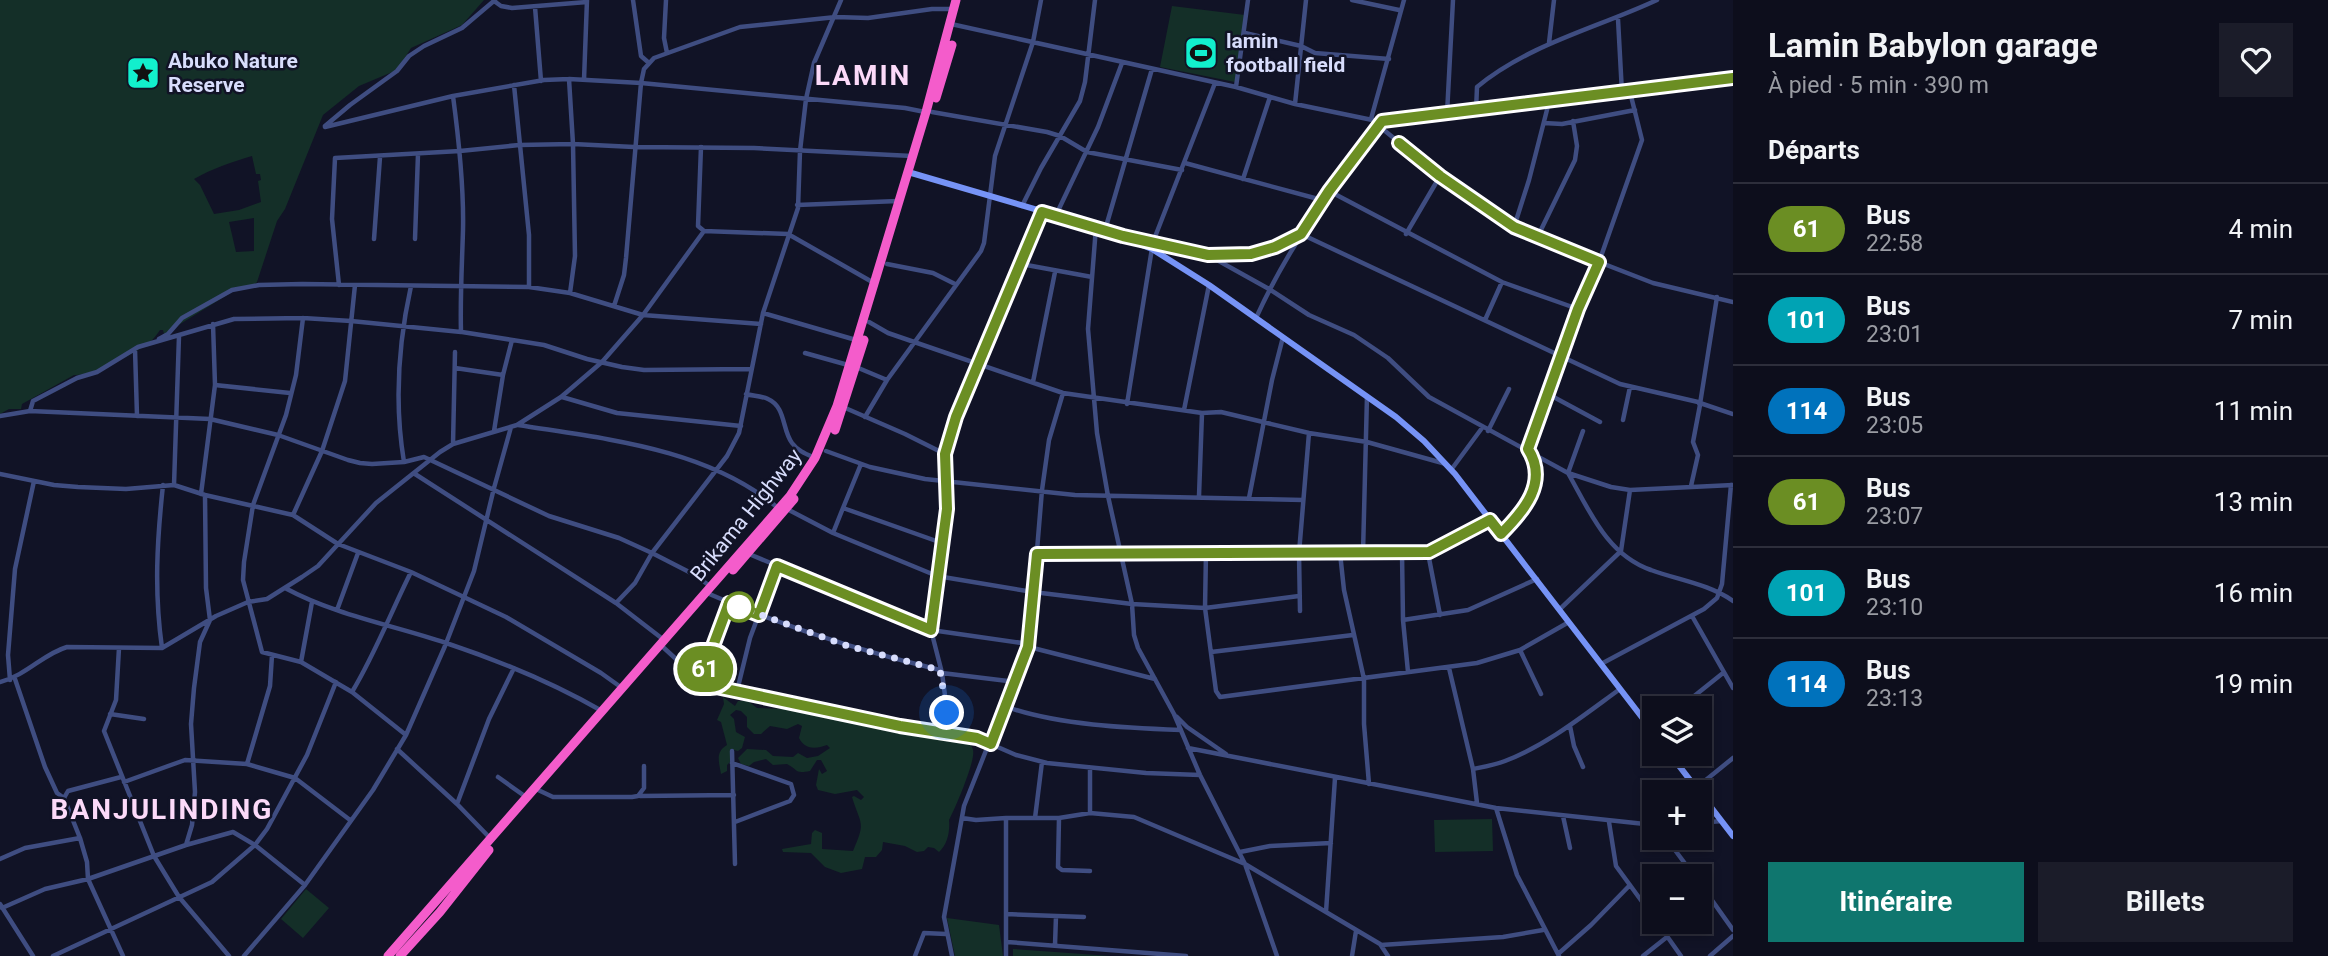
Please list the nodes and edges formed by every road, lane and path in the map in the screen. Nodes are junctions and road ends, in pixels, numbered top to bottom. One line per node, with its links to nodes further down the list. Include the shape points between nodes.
1 (494, 0): 17 (street, via 500,6); 42 (street, via 462,28 409,56 397,71 325,127)
2 (634, 0): 29 (street, via 641,56)
3 (666, 0): 26 (street)
4 (841, 0): 19 (street)
5 (962, 0): 21 (highway, Brikama Highway)
6 (1041, 0): 23 (street)
7 (1095, 0): 27 (street)
8 (1248, 0): 22 (street)
9 (1306, 0): 25 (street)
10 (1352, 0): 18 (street)
11 (1404, 0): 18 (street)
12 (1453, 0): 50 (street)
13 (1554, 0): 24 (street)
14 (1657, 0): 20 (street)
15 (587, 1): 17 (street); 35 (street)
16 (955, 4): 19 (street, via 868,18); 21 (highway, Brikama Highway)
17 (536, 6): 34 (street)
18 (1399, 10): 28 (street)
19 (836, 17): 26 (street, via 740,27); 44 (street, via 814,63)
20 (1618, 19): 24 (street); 41 (street)
21 (954, 25): 23 (street); 49 (highway, Brikama Highway)
22 (1245, 33): 25 (street); 39 (street)
23 (1033, 42): 27 (street); 54 (street)
24 (1549, 43): 48 (street, via 1477,87)
25 (1301, 46): 28 (street, via 1315,52); 46 (street)
26 (667, 53): 29 (street)
27 (1089, 54): 30 (street); 56 (street, via 1080,101)
28 (1389, 59): 51 (street)
29 (649, 63): 36 (street)
30 (1122, 63): 31 (street); 63 (street)
31 (1152, 69): 37 (street); 67 (street)
32 (1733, 78): 40 (street)
33 (569, 79): 34 (street); 35 (street); 57 (street)
34 (541, 80): 38 (street)
35 (584, 80): 36 (street)
36 (641, 83): 44 (street); 59 (street)
37 (1215, 83): 39 (street); 68 (street)
38 (514, 85): 42 (street); 58 (street)
39 (1236, 87): 43 (street)
40 (1630, 92): 41 (street); 47 (street)
41 (1622, 93): 45 (street)
42 (453, 96): 61 (street)
43 (1270, 97): 46 (street); 72 (street)
44 (806, 99): 49 (street); 62 (street)
45 (1549, 102): 48 (street); 53 (street)
46 (1295, 104): 51 (street)
47 (1635, 110): 52 (street); 93 (street, via 1642,140)
48 (1476, 111): 50 (street)
49 (929, 112): 54 (street); 66 (highway, Brikama Highway); 70 (highway, Brikama Highway)
50 (1447, 114): 55 (street)
51 (1371, 119): 55 (street)
52 (1573, 121): 53 (street); 88 (street, via 1575,160)
53 (1544, 123): 82 (street)
54 (1007, 124): 56 (street); 74 (street, via 995,156)
55 (1380, 124): 71 (street); 73 (street)
56 (1060, 136): 63 (street); 78 (street)
57 (573, 144): 58 (street); 59 (street); 108 (street, via 575,256)
58 (519, 145): 61 (street); 106 (street)
59 (634, 147): 60 (street); 111 (street, via 624,275)
60 (701, 147): 62 (street); 84 (street, via 698,226)
61 (460, 151): 64 (street); 105 (street)
62 (800, 151): 66 (street); 77 (street)
63 (1087, 152): 67 (street); 80 (street)
64 (418, 154): 65 (street); 90 (street)
65 (380, 157): 89 (street); 101 (street, via 335,158 332,219)
66 (912, 157): 70 (highway, Brikama Highway)
67 (1126, 159): 69 (street); 83 (street)
68 (1185, 163): 69 (street); 72 (street)
69 (1182, 170): 91 (street)
70 (911, 173): 74 (main road); 76 (highway, Brikama Highway); 94 (highway, Brikama Highway)
71 (1440, 176): 82 (street); 85 (street)
72 (1244, 179): 75 (street)
73 (1329, 191): 75 (street); 85 (street)
74 (989, 196): 78 (main road); 100 (street, via 984,243)
75 (1323, 200): 87 (street)
76 (899, 201): 77 (street); 99 (highway, Brikama Highway)
77 (797, 205): 86 (street)
78 (1022, 206): 79 (main road)
79 (1042, 212): 80 (main road); 95 (street)
80 (1056, 216): 81 (main road)
81 (1096, 227): 83 (main road); 97 (street)
82 (1514, 227): 88 (street)
83 (1105, 230): 91 (main road)
84 (704, 232): 86 (street); 114 (street)
85 (1406, 233): 98 (street)
86 (788, 234): 99 (street); 113 (street)
87 (1301, 234): 92 (street, via 1251,254); 107 (street); 117 (street)
88 (1537, 238): 93 (street)
89 (374, 239)
90 (415, 239)
91 (1153, 245): 92 (street); 104 (main road); 152 (street)
92 (1208, 255): 107 (street)
93 (1599, 262): 109 (street, via 1653,283); 112 (street)
94 (887, 264): 100 (street); 119 (highway, Brikama Highway)
95 (1021, 264): 96 (street); 135 (street)
96 (1055, 272): 97 (street); 141 (street)
97 (1092, 277): 151 (street, via 1088,330)
98 (1502, 282): 112 (street); 117 (street)
99 (875, 283): 127 (highway, Brikama Highway)
100 (956, 284): 129 (street)
101 (339, 285): 102 (street); 128 (street, via 258,285 232,290 182,318 168,334)
102 (355, 285): 103 (street); 118 (street)
103 (411, 285): 105 (street); 122 (street)
104 (1209, 285): 116 (main road); 156 (street)
105 (460, 287): 106 (street); 123 (street)
106 (530, 287): 108 (street)
107 (1269, 289): 116 (street); 169 (street, via 1309,315 1354,335 1388,358 1429,397)
108 (570, 293): 111 (street)
109 (1717, 297): 110 (street); 153 (street)
110 (1733, 302)
111 (614, 306): 114 (street)
112 (1578, 309): 133 (street)
113 (763, 313): 121 (street); 127 (street)
114 (643, 315): 121 (street); 134 (street)
115 (303, 318): 118 (street); 120 (street, via 242,318); 145 (street)
116 (1256, 318): 125 (main road)
117 (1485, 320): 133 (street)
118 (351, 321): 122 (street); 177 (street, via 345,381)
119 (869, 322): 129 (street); 136 (highway, Brikama Highway)
120 (212, 324): 124 (street); 142 (street)
121 (761, 324): 138 (street)
122 (402, 326): 123 (street); 183 (street, via 397,407)
123 (461, 332): 126 (street)
124 (179, 336): 128 (street); 161 (street)
125 (1283, 337): 149 (main road); 166 (street)
126 (512, 340): 134 (street); 139 (street)
127 (858, 340): 136 (highway, Brikama Highway)
128 (152, 342): 130 (street)
129 (914, 343): 135 (street); 140 (street)
130 (135, 349): 155 (street, via 33,401); 160 (street)
131 (455, 352): 137 (street)
132 (805, 354): 136 (street)
133 (1561, 357): 143 (street); 148 (street)
134 (602, 362): 138 (street, via 644,370); 150 (street)
135 (977, 364): 141 (street); 180 (street)
136 (852, 366): 140 (street); 154 (highway, Brikama Highway); 181 (highway, Brikama Highway)
137 (455, 368): 139 (street); 176 (street)
138 (750, 369): 147 (street)
139 (503, 375): 171 (street)
140 (887, 380): 162 (street)
141 (1033, 382): 146 (street)
142 (215, 385): 145 (street); 163 (street)
143 (1630, 387): 153 (street); 164 (street)
144 (1509, 389): 172 (street)
145 (290, 393): 174 (street)
146 (1063, 393): 151 (street); 198 (street, via 1049,440)
147 (746, 394): 168 (street); 181 (street, via 776,405 789,440 799,451)
148 (1548, 394): 165 (street); 179 (street)
149 (1367, 395): 175 (street); 185 (main road)
150 (561, 397): 167 (street); 168 (street, via 617,413)
151 (1095, 399): 152 (street); 200 (street)
152 (1127, 404): 156 (street)
153 (1700, 404): 158 (street); 195 (street, via 1693,442 1698,455)
154 (843, 407): 162 (street); 178 (highway, Brikama Highway)
155 (30, 411): 159 (street); 160 (street)
156 (1184, 411): 157 (street)
157 (1202, 413): 166 (street, via 1221,412); 201 (street)
158 (1733, 414)
159 (0, 416)
160 (137, 416): 161 (street)
161 (175, 416): 163 (street); 193 (street)
162 (865, 417): 180 (street)
163 (210, 419): 174 (street); 199 (street)
164 (1623, 420)
165 (1600, 422)
166 (1264, 423): 173 (street); 202 (street)
167 (514, 426): 171 (street); 186 (street, via 626,441); 196 (street)
168 (741, 426): 186 (street)
169 (1482, 428): 172 (street); 185 (street)
170 (1583, 430): 187 (street)
171 (494, 431): 176 (street)
172 (1488, 431): 179 (street)
173 (1309, 433): 175 (street); 203 (street)
174 (278, 435): 177 (street); 204 (street)
175 (1367, 442): 185 (street); 223 (street)
176 (453, 443): 182 (street)
177 (322, 451): 183 (street, via 360,463); 207 (street)
178 (826, 451): 184 (street); 206 (highway, Brikama Highway)
179 (1529, 451): 187 (street); 211 (street, via 1536,471 1535,490)
180 (945, 454): 191 (street)
181 (816, 458): 206 (highway, Brikama Highway)
182 (429, 461): 183 (street, via 424,457); 189 (street); 196 (street)
183 (404, 462)
184 (861, 464): 191 (street); 205 (street)
185 (1449, 467): 209 (main road)
186 (716, 471): 206 (street); 215 (street)
187 (1568, 472): 197 (street); 214 (street, via 1604,537)
188 (0, 474): 190 (street)
189 (415, 474): 208 (street); 213 (street, via 376,503)
190 (34, 481): 192 (street, via 126,489); 270 (street, via 15,569 8,655)
191 (947, 481): 198 (street); 212 (street)
192 (163, 485): 193 (street); 259 (street, via 156,597)
193 (174, 485): 199 (street)
194 (1732, 485): 195 (street); 233 (street)
195 (1691, 486): 197 (street)
196 (494, 488): 208 (street); 215 (street, via 549,516)
197 (1630, 489): 214 (street)
198 (1042, 490): 200 (street); 225 (street)
199 (203, 495): 204 (street); 249 (street)
200 (1108, 496): 201 (street); 216 (street)
201 (1199, 496): 202 (street)
202 (1249, 498): 203 (street)
203 (1303, 500): 221 (street)
204 (253, 505): 207 (street); 237 (street, via 243,580)
205 (843, 508): 210 (street); 212 (street)
206 (782, 509): 210 (street); 220 (highway, Brikama Highway); 231 (highway, Brikama Highway)
207 (293, 515): 213 (street)
208 (486, 520): 235 (street); 239 (street)
209 (1490, 520): 211 (main road); 218 (street)
210 (833, 533): 228 (street)
211 (1501, 534): 229 (main road)
212 (942, 543): 228 (street)
213 (338, 544): 219 (street); 230 (street, via 317,566)
214 (1620, 551): 233 (street, via 1649,570); 243 (street)
215 (652, 552): 231 (street, via 693,573); 239 (street, via 635,583)
216 (1119, 552): 217 (street); 225 (street); 241 (street)
217 (1206, 552): 221 (street); 242 (street)
218 (1429, 552): 224 (street); 247 (street)
219 (358, 553): 227 (street); 244 (street)
220 (748, 553): 226 (street); 231 (highway, Brikama Highway)
221 (1299, 553): 222 (street); 234 (street)
222 (1340, 553): 223 (street); 254 (street)
223 (1363, 553): 224 (street)
224 (1402, 553): 250 (street)
225 (1037, 554): 232 (street)
226 (777, 566): 246 (street); 253 (street)
227 (411, 572): 235 (street); 252 (street)
228 (937, 576): 232 (street); 253 (street)
229 (1537, 579): 243 (main road); 247 (street, via 1468,610)
230 (285, 588): 237 (street); 238 (street)
231 (710, 591): 240 (street); 256 (highway, Brikama Highway)
232 (1033, 592): 241 (street); 257 (street)
233 (1720, 592): 236 (street); 248 (street)
234 (1299, 596): 242 (street); 245 (street)
235 (463, 597): 255 (street); 277 (street, via 506,617)
236 (1733, 601)
237 (248, 602): 249 (street); 262 (street, via 261,652)
238 (312, 602): 244 (street); 263 (street)
239 (616, 603): 256 (street)
240 (729, 603): 246 (street); 273 (street)
241 (1132, 604): 242 (street); 271 (street, via 1134,635)
242 (1205, 608): 261 (street)
243 (1560, 609): 251 (main road)
244 (337, 610): 252 (street)
245 (1300, 611)
246 (759, 615): 267 (street); 280 (street)
247 (1440, 615): 250 (street)
248 (1692, 616): 264 (street); 269 (street)
249 (210, 620): 259 (street); 300 (street, via 200,642)
250 (1403, 620): 268 (street)
251 (1570, 622): 260 (street); 264 (main road)
252 (385, 625): 255 (street); 281 (street)
253 (931, 630): 257 (street); 267 (street)
254 (1353, 635): 261 (street); 272 (street)
255 (446, 643): 265 (street); 293 (street)
256 (664, 644): 273 (street); 277 (highway, Brikama Highway); 317 (highway, Brikama Highway)
257 (1029, 645): 271 (street); 276 (street)
258 (120, 648): 259 (street); 270 (street, via 56,650); 286 (street, via 116,700)
259 (162, 648)
260 (1520, 650): 266 (street); 282 (street)
261 (1211, 652): 272 (street, via 1220,696)
262 (272, 655): 263 (street); 303 (street, via 270,686)
263 (301, 662): 275 (street)
264 (1601, 664): 279 (main road)
265 (514, 668): 285 (street); 323 (street)
266 (1450, 668): 268 (street); 308 (street)
267 (941, 672): 276 (street); 292 (street)
268 (1408, 672): 272 (street)
269 (1723, 673): 278 (street); 283 (street)
270 (13, 679): 274 (street); 321 (street, via 49,775)
271 (1155, 679): 287 (street)
272 (1364, 679): 316 (street)
273 (700, 681): 280 (street)
274 (0, 682)
275 (336, 682): 281 (street); 311 (street)
276 (1016, 682): 284 (street)
277 (622, 688): 285 (highway, Brikama Highway)
278 (1733, 688)
279 (1620, 689): 288 (main road); 290 (street)
280 (737, 691): 292 (street)
281 (352, 692): 293 (street)
282 (1541, 694)
283 (1694, 696)
284 (1007, 707): 291 (street, via 1029,715); 294 (street)
285 (602, 711): 317 (highway, Brikama Highway)
286 (110, 714): 289 (street); 313 (street, via 104,731)
287 (1174, 714): 291 (street); 298 (street)
288 (1642, 716)
289 (144, 719)
290 (1570, 726): 306 (street); 308 (street, via 1504,761)
291 (1181, 730): 295 (street)
292 (950, 733): 294 (street)
293 (406, 735): 296 (street)
294 (990, 743): 301 (street); 329 (street)
295 (1188, 748): 298 (street); 309 (street)
296 (397, 749): 323 (street); 332 (street)
297 (732, 751): 302 (street)
298 (1229, 756): 312 (street)
299 (1733, 758): 315 (street)
300 (192, 760): 303 (street); 313 (street); 342 (street, via 194,807)
301 (1042, 762): 307 (street); 330 (street)
302 (732, 763): 318 (street); 334 (street, via 791,783 794,795 790,801)
303 (247, 764): 311 (street)
304 (644, 766): 319 (street, via 644,788)
305 (1679, 766): 314 (main road)
306 (1583, 767)
307 (1090, 768): 309 (street); 326 (street)
308 (1473, 769): 322 (street)
309 (1200, 775): 345 (street)
310 (498, 777): 320 (street)
311 (295, 778): 332 (street); 343 (street)
312 (1335, 778): 316 (street); 341 (street)
313 (122, 779): 321 (street, via 68,791); 346 (street)
314 (1690, 780)
315 (1701, 780)
316 (1369, 785): 322 (street)
317 (537, 790): 319 (street, via 553,797); 320 (highway, Brikama Highway); 380 (highway, Brikama Highway)
318 (734, 795): 319 (street); 334 (street)
319 (638, 796)
320 (527, 797): 340 (highway, Brikama Highway)
321 (64, 798): 339 (street)
322 (1477, 803): 324 (street)
323 (457, 804): 340 (street)
324 (1496, 808): 327 (street); 362 (street, via 1517,875)
325 (1712, 808): 333 (main road)
326 (1090, 813): 331 (street); 349 (street, via 1149,822)
327 (1563, 816): 335 (street); 344 (street)
328 (1006, 817): 329 (street); 330 (street); 359 (street)
329 (962, 818): 366 (street, via 944,917)
330 (1035, 818): 331 (street)
331 (1059, 818): 350 (street, via 1058,867)
332 (349, 820): 353 (street)
333 (1722, 821): 336 (street); 338 (main road)
334 (735, 822): 348 (street)
335 (1609, 822): 337 (street); 352 (street, via 1616,866)
336 (1712, 822)
337 (1642, 824)
338 (1732, 830)
339 (80, 838): 347 (street, via 25,848); 351 (street)
340 (491, 839): 379 (highway, Brikama Highway)
341 (1331, 843): 345 (street); 358 (street)
342 (186, 845): 343 (street, via 233,832); 346 (street)
343 (255, 845): 353 (street); 354 (street, via 212,882)
344 (1570, 848)
345 (1240, 852): 349 (street)
346 (154, 856): 351 (street); 354 (street)
347 (0, 859)
348 (735, 864)
349 (1245, 864): 358 (street); 385 (street)
350 (1090, 871)
351 (88, 879): 357 (street); 364 (street)
352 (1630, 885): 356 (street); 373 (street)
353 (305, 886): 378 (street)
354 (179, 897): 364 (street); 377 (street)
355 (1712, 900): 363 (street)
356 (1642, 902)
357 (1, 906): 374 (street)
358 (1326, 912): 365 (street)
359 (1006, 914): 360 (street); 370 (street)
360 (1056, 916): 361 (street); 372 (street)
361 (1084, 917)
362 (1544, 930): 371 (street); 373 (street)
363 (1733, 930)
364 (110, 931): 375 (street); 376 (street)
365 (1356, 931): 371 (street); 386 (street)
366 (946, 934): 381 (street, via 924,933); 382 (street)
367 (1666, 934): 369 (street)
368 (1733, 936): 390 (street)
369 (1668, 937): 388 (street); 389 (street)
370 (1007, 942): 372 (street); 383 (street)
371 (1380, 944): 387 (street)
372 (1055, 945): 384 (street)
373 (1558, 955)
374 (33, 956)
375 (54, 956)
376 (123, 956)
377 (229, 956)
378 (244, 956)
379 (388, 956)
380 (400, 956)
381 (915, 956)
382 (951, 956)
383 (1006, 956)
384 (1186, 956)
385 (1276, 956)
386 (1352, 956)
387 (1388, 956)
388 (1643, 956)
389 (1681, 956)
390 (1710, 956)

